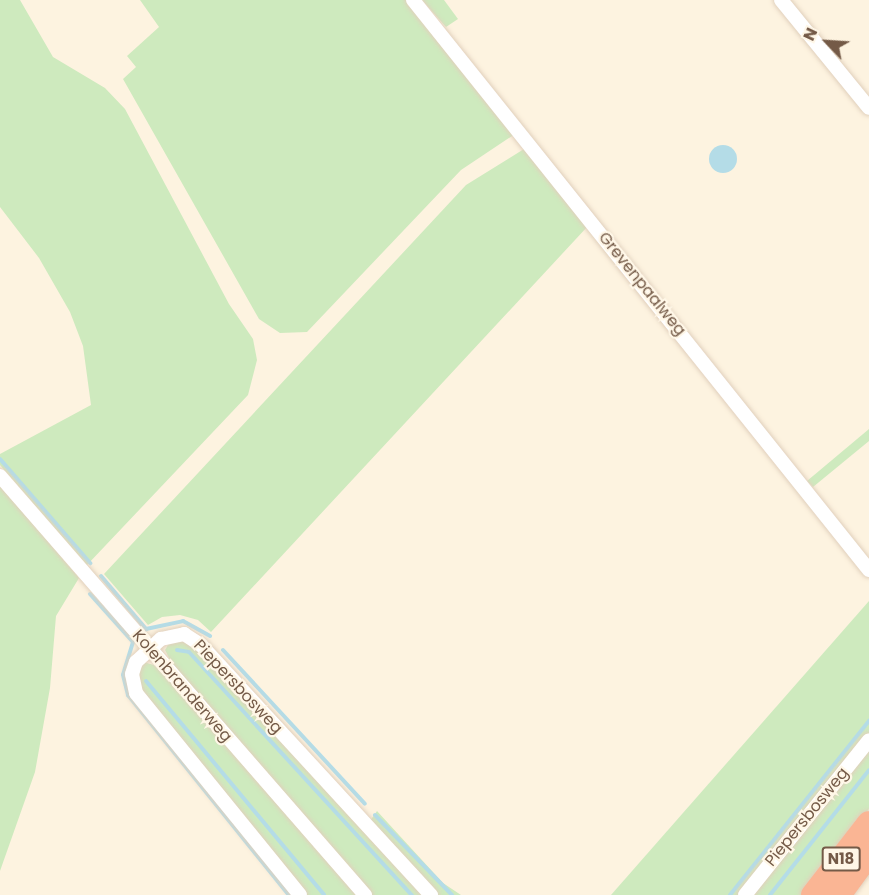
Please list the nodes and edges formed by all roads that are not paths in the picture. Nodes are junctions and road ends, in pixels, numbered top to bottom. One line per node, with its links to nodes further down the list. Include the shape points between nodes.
1 (413, 0): 5 (street, Grevenpaalweg)
2 (781, 0): 3 (street)
3 (869, 108)
4 (0, 476): 6 (street, Kolenbranderweg)
5 (869, 570)
6 (148, 647): 10 (street, via 132,674 136,693); 11 (street, Kolenbranderweg); 12 (street, Piepersbosweg, via 172,634 184,634 201,645)
7 (869, 740): 13 (street, Piepersbosweg)
8 (869, 823): 14 (highway, N18)
9 (869, 854): 15 (highway, N18)
10 (300, 895)
11 (365, 895)
12 (431, 895)
13 (745, 895)
14 (813, 895)
15 (839, 895)

